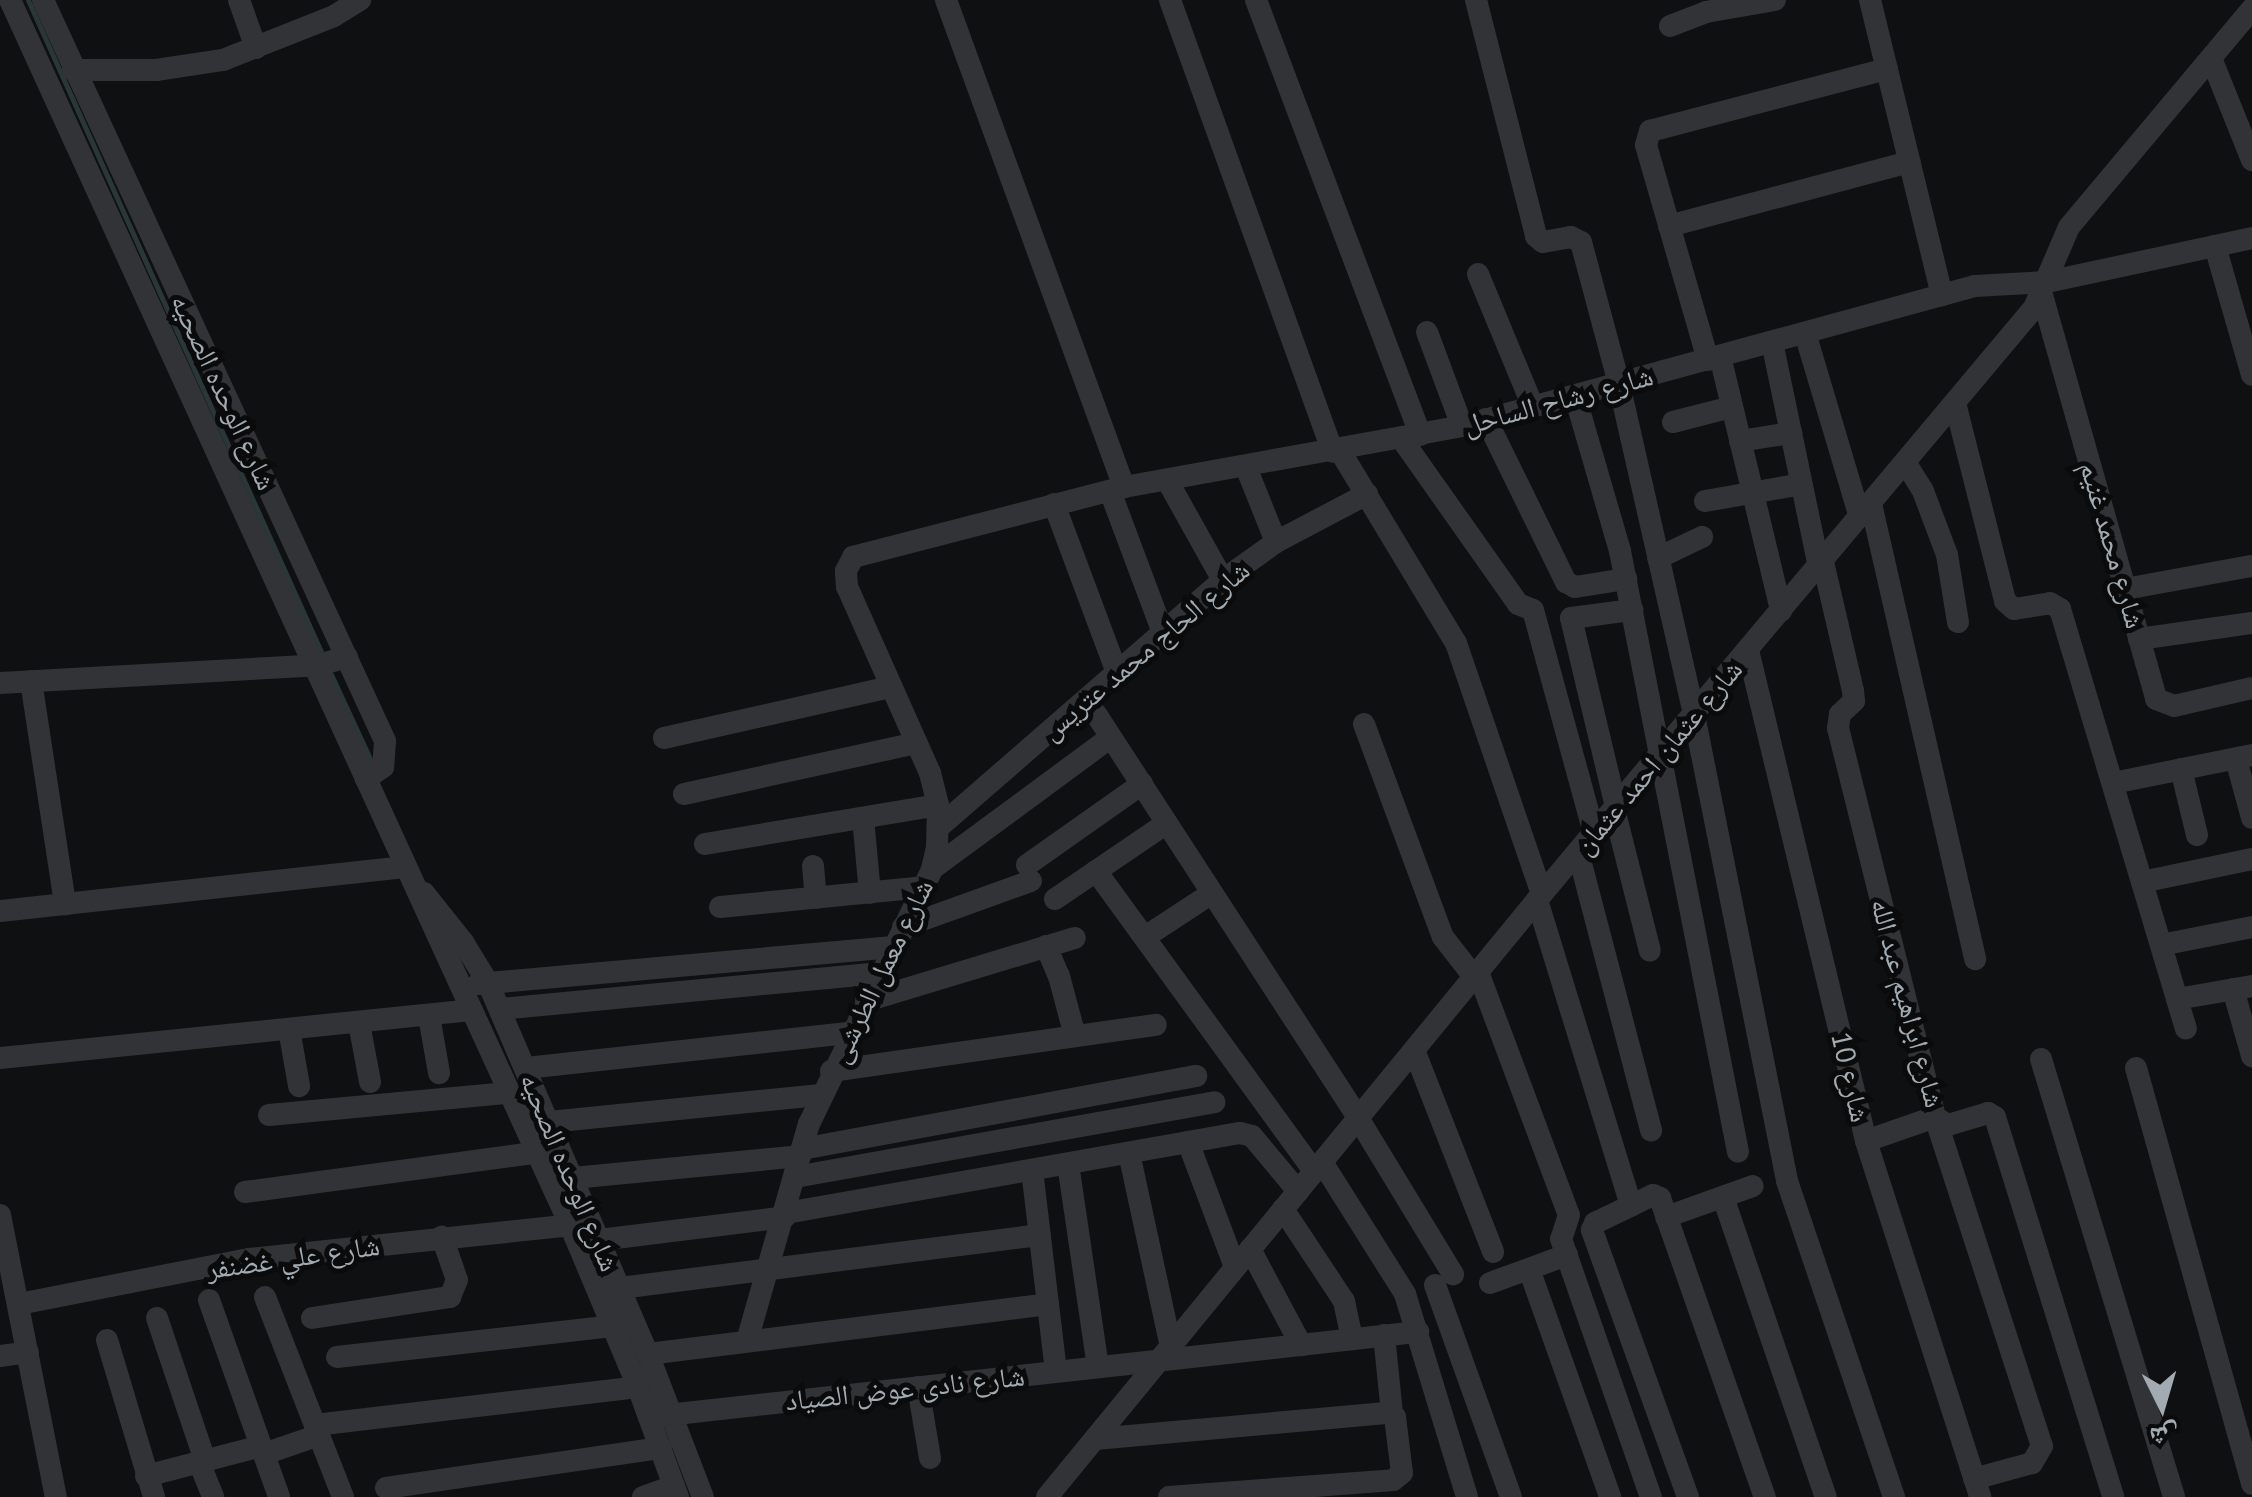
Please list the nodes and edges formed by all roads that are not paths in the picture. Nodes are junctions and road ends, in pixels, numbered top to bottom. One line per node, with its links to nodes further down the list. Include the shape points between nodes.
1 (10, 0): 69 (street, شارع الوحده الصحيه)
2 (43, 0): 17 (street, شارع الوحده الصحيه)
3 (239, 0): 14 (street)
4 (360, 0): 14 (street)
5 (946, 0): 47 (street)
6 (1170, 0): 42 (street)
7 (1256, 0): 40 (street)
8 (1476, 0): 31 (street, via 1536,236 1546,243 1571,237 1581,242)
9 (1775, 0): 11 (street)
10 (1870, 0): 16 (street)
11 (1724, 4): 13 (street)
12 (2252, 10): 15 (street, شارع عثمان احمد عثمان)
13 (1670, 26)
14 (256, 48): 17 (street, via 178,68)
15 (2211, 58): 18 (street); 24 (street, شارع عثمان احمد عثمان, via 2069,227)
16 (1887, 69): 19 (street); 20 (street, via 1658,125 1646,145)
17 (74, 70): 69 (street, شارع الوحده الصحيه)
18 (2252, 160)
19 (1910, 162): 20 (street); 25 (street)
20 (1669, 226): 29 (street)
21 (2252, 238): 22 (street, شارع رشاح الساحل)
22 (2216, 246): 24 (street, شارع رشاح الساحل); 30 (street)
23 (1478, 274): 34 (street)
24 (2044, 288): 25 (street, شارع رشاح الساحل, via 2011,281); 33 (street, شارع عثمان احمد عثمان); 61 (street, شارع محمد غنيم)
25 (1942, 295): 27 (street, شارع رشاح الساحل)
26 (1427, 332): 38 (street)
27 (1805, 333): 28 (street, شارع رشاح الساحل); 52 (street)
28 (1772, 342): 29 (street, شارع رشاح الساحل); 39 (street, شارع ابراهيم عبد الله)
29 (1714, 358): 31 (street, شارع رشاح الساحل); 35 (street)
30 (2252, 375)
31 (1619, 384): 32 (street, شارع رشاح الساحل); 56 (street)
32 (1576, 396): 34 (street, شارع رشاح الساحل); 59 (street)
33 (1955, 403): 43 (street, شارع عثمان احمد عثمان); 85 (street, via 2005,601 2018,610 2050,603 2060,609)
34 (1533, 407): 36 (street, شارع رشاح الساحل)
35 (1732, 407): 37 (street); 41 (street)
36 (1486, 419): 38 (street, شارع رشاح الساحل); 59 (street, via 1566,582 1575,587)
37 (1674, 422)
38 (1462, 426): 40 (street, شارع رشاح الساحل)
39 (1791, 432): 41 (street); 46 (street, شارع ابراهيم عبد الله)
40 (1410, 436): 42 (street, شارع رشاح الساحل); 93 (street, via 1518,604 1534,612)
41 (1740, 441): 48 (street)
42 (1336, 452): 44 (street, شارع رشاح الساحل); 49 (street)
43 (1906, 462): 52 (street, شارع عثمان احمد عثمان); 64 (street, via 1947,554)
44 (1246, 467): 45 (street, شارع رشاح الساحل); 54 (street)
45 (1167, 480): 47 (street, شارع رشاح الساحل); 60 (street)
46 (1802, 484): 48 (street); 57 (street, شارع ابراهيم عبد الله)
47 (1117, 489): 51 (street, شارع رشاح الساحل); 66 (street)
48 (1752, 490): 50 (street); 63 (street)
49 (1366, 494): 54 (street, شارع الحاج محمد عتريس); 105 (street, via 1456,642)
50 (1705, 501)
51 (1054, 504): 55 (street, شارع رشاح الساحل); 70 (street)
52 (1865, 511): 57 (street, شارع عثمان احمد عثمان); 118 (street)
53 (1702, 537): 56 (street)
54 (1276, 542): 60 (street, شارع الحاج محمد عتريس)
55 (860, 552): 73 (street, شارع معمل الطرشى, via 848,563 845,579)
56 (1658, 558): 76 (street)
57 (1821, 564): 63 (street, شارع عثمان احمد عثمان); 151 (street, شارع ابراهيم عبد الله, via 1854,701 1840,714 1838,728)
58 (2252, 566): 61 (street)
59 (1626, 579): 62 (street)
60 (1224, 580): 66 (street, شارع الحاج محمد عتريس)
61 (2125, 588): 67 (street, شارع محمد غنيم)
62 (1632, 610): 81 (street); 88 (street, via 1571,619)
63 (1781, 611): 68 (street, شارع عثمان احمد عثمان)
64 (1958, 622)
65 (2252, 623): 67 (street)
66 (1162, 630): 70 (street, شارع الحاج محمد عتريس)
67 (2139, 639): 74 (street, شارع محمد غنيم, via 2156,698 2164,705)
68 (1748, 650): 76 (street, شارع عثمان احمد عثمان); 154 (street, شارع 10)
69 (327, 662): 71 (street); 84 (street, شارع الوحده الصحيه); 84 (street, شارع الوحده الصحيه, via 385,741 383,767)
70 (1116, 670): 89 (street, شارع الحاج محمد عتريس)
71 (31, 681): 72 (street); 108 (street)
72 (0, 683)
73 (892, 687): 78 (street); 80 (street, شارع معمل الطرشى)
74 (2252, 688)
75 (1096, 714): 79 (street)
76 (1694, 715): 81 (street, شارع عثمان احمد عثمان); 235 (street, via 1787,1180)
77 (1364, 724): 120 (street, via 1443,937)
78 (664, 738)
79 (1111, 738): 86 (street); 101 (street)
80 (916, 743): 87 (street); 89 (street, شارع معمل الطرشى)
81 (1659, 756): 88 (street, شارع عثمان احمد عثمان); 156 (street)
82 (2244, 757): 83 (street); 91 (street)
83 (2181, 770): 85 (street); 94 (street)
84 (366, 780): 99 (street, شارع الوحده الصحيه)
85 (2113, 783): 102 (street)
86 (1142, 784): 92 (street); 112 (street, via 1029,873)
87 (684, 794)
88 (1615, 808): 93 (street, شارع عثمان احمد عثمان); 117 (street)
89 (939, 816): 90 (street); 101 (street, شارع معمل الطرشى)
90 (864, 818): 95 (street); 103 (street)
91 (2252, 818)
92 (1167, 823): 100 (street); 104 (street)
93 (1594, 833): 96 (street, شارع عثمان احمد عثمان)
94 (2197, 834)
95 (705, 844)
96 (1578, 852): 105 (street, شارع عثمان احمد عثمان); 153 (street)
97 (2252, 859): 102 (street)
98 (813, 866): 106 (street)
99 (402, 867): 108 (street); 121 (street, شارع الوحده الصحيه); 122 (street, شارع الوحده الصحيه)
100 (1096, 871): 107 (street); 113 (street)
101 (927, 878): 103 (street); 112 (street, شارع معمل الطرشى)
102 (2142, 882): 115 (street)
103 (870, 892): 106 (street)
104 (1212, 893): 113 (street); 150 (street)
105 (1540, 897): 120 (street, شارع عثمان احمد عثمان); 168 (street)
106 (816, 898): 109 (street)
107 (1055, 899)
108 (65, 904): 110 (street)
109 (720, 907)
110 (0, 911)
111 (2252, 927): 115 (street)
112 (898, 937): 119 (street, شارع معمل الطرشى); 121 (street)
113 (1144, 937): 161 (street)
114 (1074, 938): 116 (street)
115 (2161, 944): 124 (street)
116 (1046, 946): 125 (street); 134 (street)
117 (1650, 951)
118 (1975, 959)
119 (880, 973): 125 (street, شارع معمل الطرشى); 126 (street)
120 (1476, 974): 135 (street, شارع عثمان احمد عثمان); 176 (street, via 1569,1214 1560,1237)
121 (488, 983): 122 (street); 126 (street, شارع الوحده الصحيه)
122 (458, 986): 127 (street, شارع الوحده الصحيه)
123 (2242, 987): 124 (street); 136 (street)
124 (2178, 998): 131 (street)
125 (866, 1001): 133 (street, شارع معمل الطرشى)
126 (500, 1009): 139 (street, شارع الوحده الصحيه)
127 (469, 1010): 128 (street); 146 (street, شارع الوحده الصحيه)
128 (429, 1016): 129 (street); 142 (street)
129 (359, 1022): 132 (street); 144 (street)
130 (1156, 1025): 134 (street)
131 (2186, 1028)
132 (290, 1029): 137 (street); 145 (street)
133 (850, 1033): 139 (street); 141 (street, شارع معمل الطرشى)
134 (1075, 1036): 141 (street)
135 (1414, 1050): 150 (street, شارع عثمان احمد عثمان); 175 (street)
136 (2252, 1056)
137 (0, 1058)
138 (2041, 1059): 237 (street)
139 (526, 1068): 152 (street, شارع الوحده الصحيه)
140 (2136, 1068): 212 (street)
141 (831, 1070): 147 (street, شارع معمل الطرشى)
142 (439, 1072)
143 (1196, 1076): 159 (street)
144 (370, 1082)
145 (299, 1086)
146 (508, 1094): 149 (street); 157 (street, شارع الوحده الصحيه)
147 (821, 1095): 152 (street); 159 (street, شارع معمل الطرشى)
148 (1214, 1102): 159 (street)
149 (269, 1115)
150 (1358, 1118): 161 (street, شارع عثمان احمد عثمان); 229 (street, via 1444,1279)
151 (1935, 1118): 154 (street); 216 (street, via 2042,1446 2032,1463); 236 (street, شارع ابراهيم عبد الله, via 1948,1124 1995,1116)
152 (549, 1122): 167 (street, شارع الوحده الصحيه)
153 (1651, 1131)
154 (1866, 1141): 216 (street, شارع 10)
155 (1188, 1142): 158 (street); 166 (street, via 1252,1136); 177 (street)
156 (1738, 1152)
157 (535, 1153): 164 (street); 167 (street, شارع الوحده الصحيه)
158 (1129, 1153): 160 (street); 197 (street)
159 (799, 1161): 167 (street, شارع علي غضنفر); 169 (street, شارع معمل الطرشى)
160 (1068, 1164): 162 (street); 200 (street)
161 (1318, 1166): 166 (street, شارع عثمان احمد عثمان); 189 (street, via 1405,1294)
162 (1032, 1170): 169 (street); 172 (street)
163 (1753, 1186): 165 (street)
164 (245, 1192)
165 (1723, 1197): 170 (street); 234 (street)
166 (1291, 1200): 177 (street, شارع عثمان احمد عثمان); 191 (street, via 1344,1301)
167 (571, 1201): 173 (street, شارع علي غضنفر); 174 (street, شارع الوحده الصحيه); 188 (street, شارع الوحده الصحيه)
168 (1641, 1201): 170 (street, via 1660,1198); 232 (street, via 1596,1223 1593,1232)
169 (786, 1215): 174 (street); 179 (street, شارع معمل الطرشى)
170 (1666, 1216): 233 (street)
171 (1, 1220): 182 (street)
172 (1040, 1234): 179 (street); 185 (street)
173 (442, 1238): 182 (street, شارع علي غضنفر, via 249,1259); 187 (street, via 456,1280 450,1297)
174 (599, 1240): 181 (street, شارع الوحده الصحيه)
175 (1493, 1252)
176 (1567, 1255): 178 (street); 231 (street)
177 (1243, 1258): 194 (street); 197 (street, شارع عثمان احمد عثمان)
178 (1529, 1269): 180 (street); 230 (street)
179 (770, 1270): 181 (street); 193 (street, شارع معمل الطرشى)
180 (1490, 1283)
181 (620, 1288): 196 (street, شارع الوحده الصحيه)
182 (12, 1297): 195 (street)
183 (265, 1297): 206 (street)
184 (209, 1300): 209 (street)
185 (1048, 1304): 193 (street); 201 (street)
186 (157, 1318): 211 (street)
187 (312, 1318)
188 (612, 1326): 199 (street); 202 (street, شارع الوحده الصحيه)
189 (1418, 1332): 190 (street, شارع نادى عوض الصياد); 228 (street)
190 (1384, 1335): 191 (street, شارع نادى عوض الصياد); 204 (street)
191 (1352, 1339): 194 (street, شارع نادى عوض الصياد)
192 (107, 1340): 213 (street)
193 (747, 1342): 196 (street)
194 (1300, 1344): 197 (street, شارع نادى عوض الصياد)
195 (28, 1352): 198 (street); 220 (street)
196 (648, 1354): 205 (street, شارع الوحده الصحيه)
197 (1166, 1354): 200 (street, شارع نادى عوض الصياد); 207 (street, شارع عثمان احمد عثمان)
198 (0, 1356)
199 (338, 1357)
200 (1098, 1367): 201 (street, شارع نادى عوض الصياد)
201 (1056, 1372): 203 (street, شارع نادى عوض الصياد)
202 (638, 1387): 205 (street, شارع الوحده الصحيه); 206 (street)
203 (918, 1387): 205 (street, شارع نادى عوض الصياد); 210 (street)
204 (1392, 1414): 207 (street); 215 (street, via 1402,1473)
205 (661, 1416): 208 (street, شارع الوحده الصحيه); 225 (street, شارع الوحده الصحيه)
206 (317, 1430): 209 (street); 223 (street)
207 (1096, 1439): 219 (street, شارع عثمان احمد عثمان)
208 (660, 1448): 214 (street); 218 (street, شارع الوحده الصحيه)
209 (263, 1450): 211 (street); 222 (street)
210 (930, 1458)
211 (202, 1461): 213 (street); 221 (street)
212 (2252, 1484)
213 (150, 1486)
214 (386, 1488)
215 (1394, 1488): 217 (street)
216 (1977, 1488)
217 (1350, 1490): 227 (street)
218 (676, 1492): 224 (street)
219 (1048, 1496): 226 (street)
220 (56, 1497)
221 (213, 1497)
222 (280, 1497)
223 (343, 1497)
224 (643, 1497)
225 (703, 1497)
226 (1024, 1497)
227 (1169, 1497)
228 (1467, 1497)
229 (1511, 1497)
230 (1610, 1497)
231 (1651, 1497)
232 (1688, 1497)
233 (1764, 1497)
234 (1826, 1497)
235 (1894, 1497)
236 (2113, 1497)
237 (2174, 1497)

